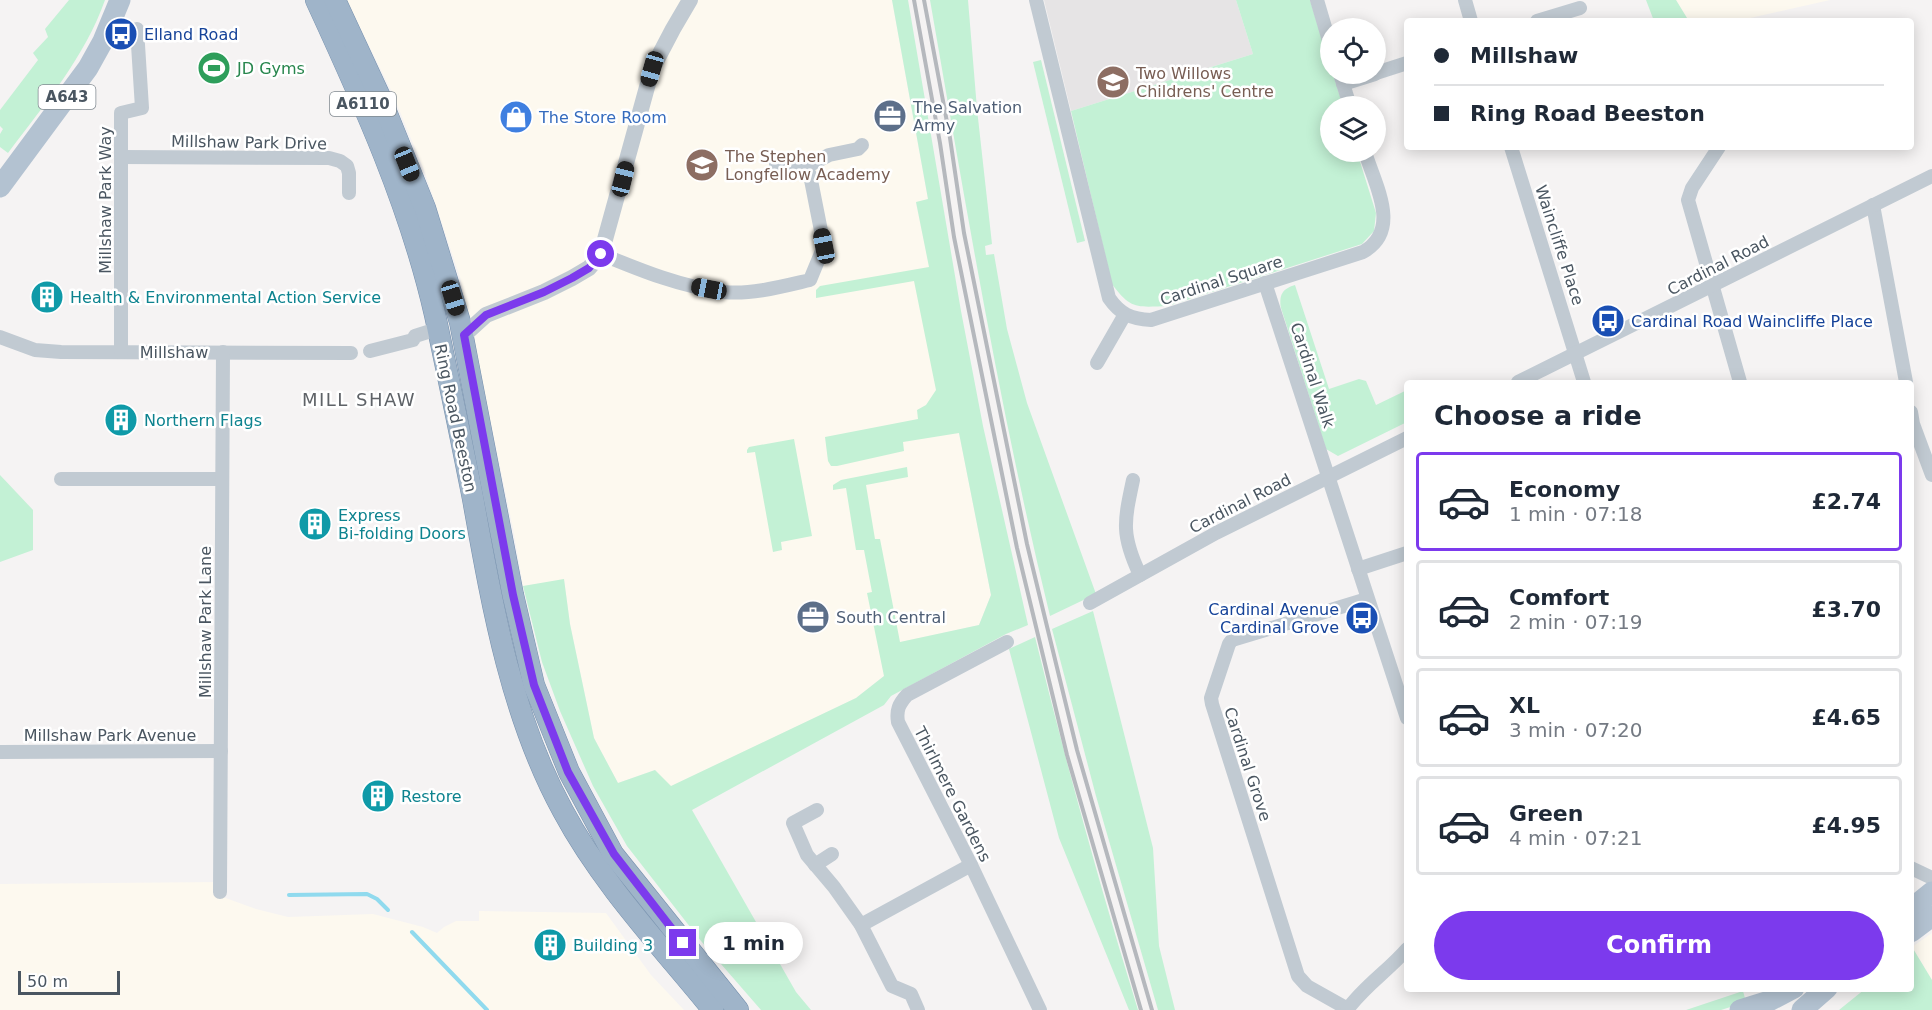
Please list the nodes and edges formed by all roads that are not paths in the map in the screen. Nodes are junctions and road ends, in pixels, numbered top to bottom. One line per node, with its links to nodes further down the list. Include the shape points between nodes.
1 (120, 0): 23 (main road, A643, via 88,68)
2 (316, 0): 32 (highway, Ring Road Beeston / A6110, via 399,194)
3 (335, 0): 29 (highway, Ring Road Beeston / A6110, via 416,186)
4 (690, 0): 26 (street, via 652,69)
5 (1036, 0): 31 (street, via 1108,298)
6 (1317, 0): 9 (street)
7 (1465, 0): 10 (street)
8 (1580, 10): 11 (street)
9 (1322, 18)
10 (1471, 18)
11 (1549, 18)
12 (137, 29): 18 (street, Millshaw Park Way, via 142,108 121,113)
13 (1404, 64): 14 (street)
14 (1386, 70)
15 (862, 145): 21 (street)
16 (1512, 150): 39 (street, Waincliffe Place)
17 (1717, 150): 28 (street, via 1688,200)
18 (123, 157): 24 (street, Millshaw Park Drive, via 329,158 347,166); 36 (street, Millshaw Park Way)
19 (1368, 162): 27 (street, Cardinal Square, via 1384,211 1381,235 1374,246)
20 (776, 165): 21 (street, via 791,162)
21 (806, 166): 26 (street, via 824,246 810,280 772,289 725,292 642,271)
22 (1932, 176): 25 (street, Cardinal Road)
23 (0, 187)
24 (349, 192)
25 (1873, 205): 28 (street, Cardinal Road); 44 (street)
26 (601, 254): 30 (street, via 589,268 572,278)
27 (1264, 283): 31 (street, Cardinal Square, via 1151,320); 48 (street, Cardinal Walk)
28 (1712, 286): 39 (street, Cardinal Road); 43 (street)
29 (453, 298): 30 (street, via 467,310); 33 (highway, Ring Road Beeston / A6110)
30 (486, 315): 33 (street)
31 (1124, 316): 40 (street)
32 (438, 329): 35 (street); 78 (highway, Ring Road Beeston / A6110, via 493,609 520,708 538,756 563,811 592,857)
33 (464, 335): 79 (highway, Ring Road Beeston / A6110, via 534,685 568,772 614,854)
34 (0, 338): 36 (street, Millshaw, via 35,350)
35 (370, 351)
36 (121, 352): 37 (street, Millshaw)
37 (223, 352): 38 (street, Millshaw); 50 (street, Millshaw Park Lane)
38 (351, 353)
39 (1574, 354): 41 (street, Cardinal Road); 42 (street, Waincliffe Place)
40 (1097, 363)
41 (1522, 380)
42 (1583, 380)
43 (1739, 380)
44 (1906, 380)
45 (1914, 427): 47 (street)
46 (1404, 440): 48 (street, Cardinal Road)
47 (1932, 475)
48 (1328, 478): 53 (street, Cardinal Walk); 54 (street, Cardinal Road)
49 (62, 479): 50 (street)
50 (222, 479): 59 (street, Millshaw Park Lane)
51 (1133, 480): 54 (street, via 1124,528)
52 (1404, 554): 53 (street)
53 (1358, 569): 55 (street, Cardinal Walk)
54 (1140, 575): 56 (street, Cardinal Road)
55 (1367, 599): 58 (street, Cardinal Walk); 82 (street, Cardinal Grove, via 1232,640 1211,698 1298,976 1307,986)
56 (1090, 603)
57 (1007, 642): 64 (street, Thirlmere Gardens, via 907,695 897,712 898,722)
58 (1404, 709)
59 (221, 751): 60 (street, Millshaw Park Avenue); 67 (street, Millshaw Park Lane)
60 (0, 752)
61 (817, 810): 63 (street, via 793,823)
62 (832, 854): 63 (street)
63 (815, 864): 71 (street)
64 (971, 864): 71 (street); 81 (street, Thirlmere Gardens)
65 (1914, 869): 66 (street)
66 (1932, 878)
67 (220, 892)
68 (1932, 892): 69 (main road)
69 (1914, 907)
70 (1932, 916): 72 (main road)
71 (861, 925): 80 (street, via 892,986 911,994)
72 (1914, 930)
73 (1404, 958): 82 (street, via 1363,989)
74 (1786, 992): 77 (main road)
75 (1822, 992): 83 (main road)
76 (1840, 992): 84 (main road)
77 (1753, 1008)
78 (712, 1010)
79 (738, 1010)
80 (918, 1010)
81 (1040, 1010)
82 (1348, 1010)
83 (1802, 1010)
84 (1820, 1010)

